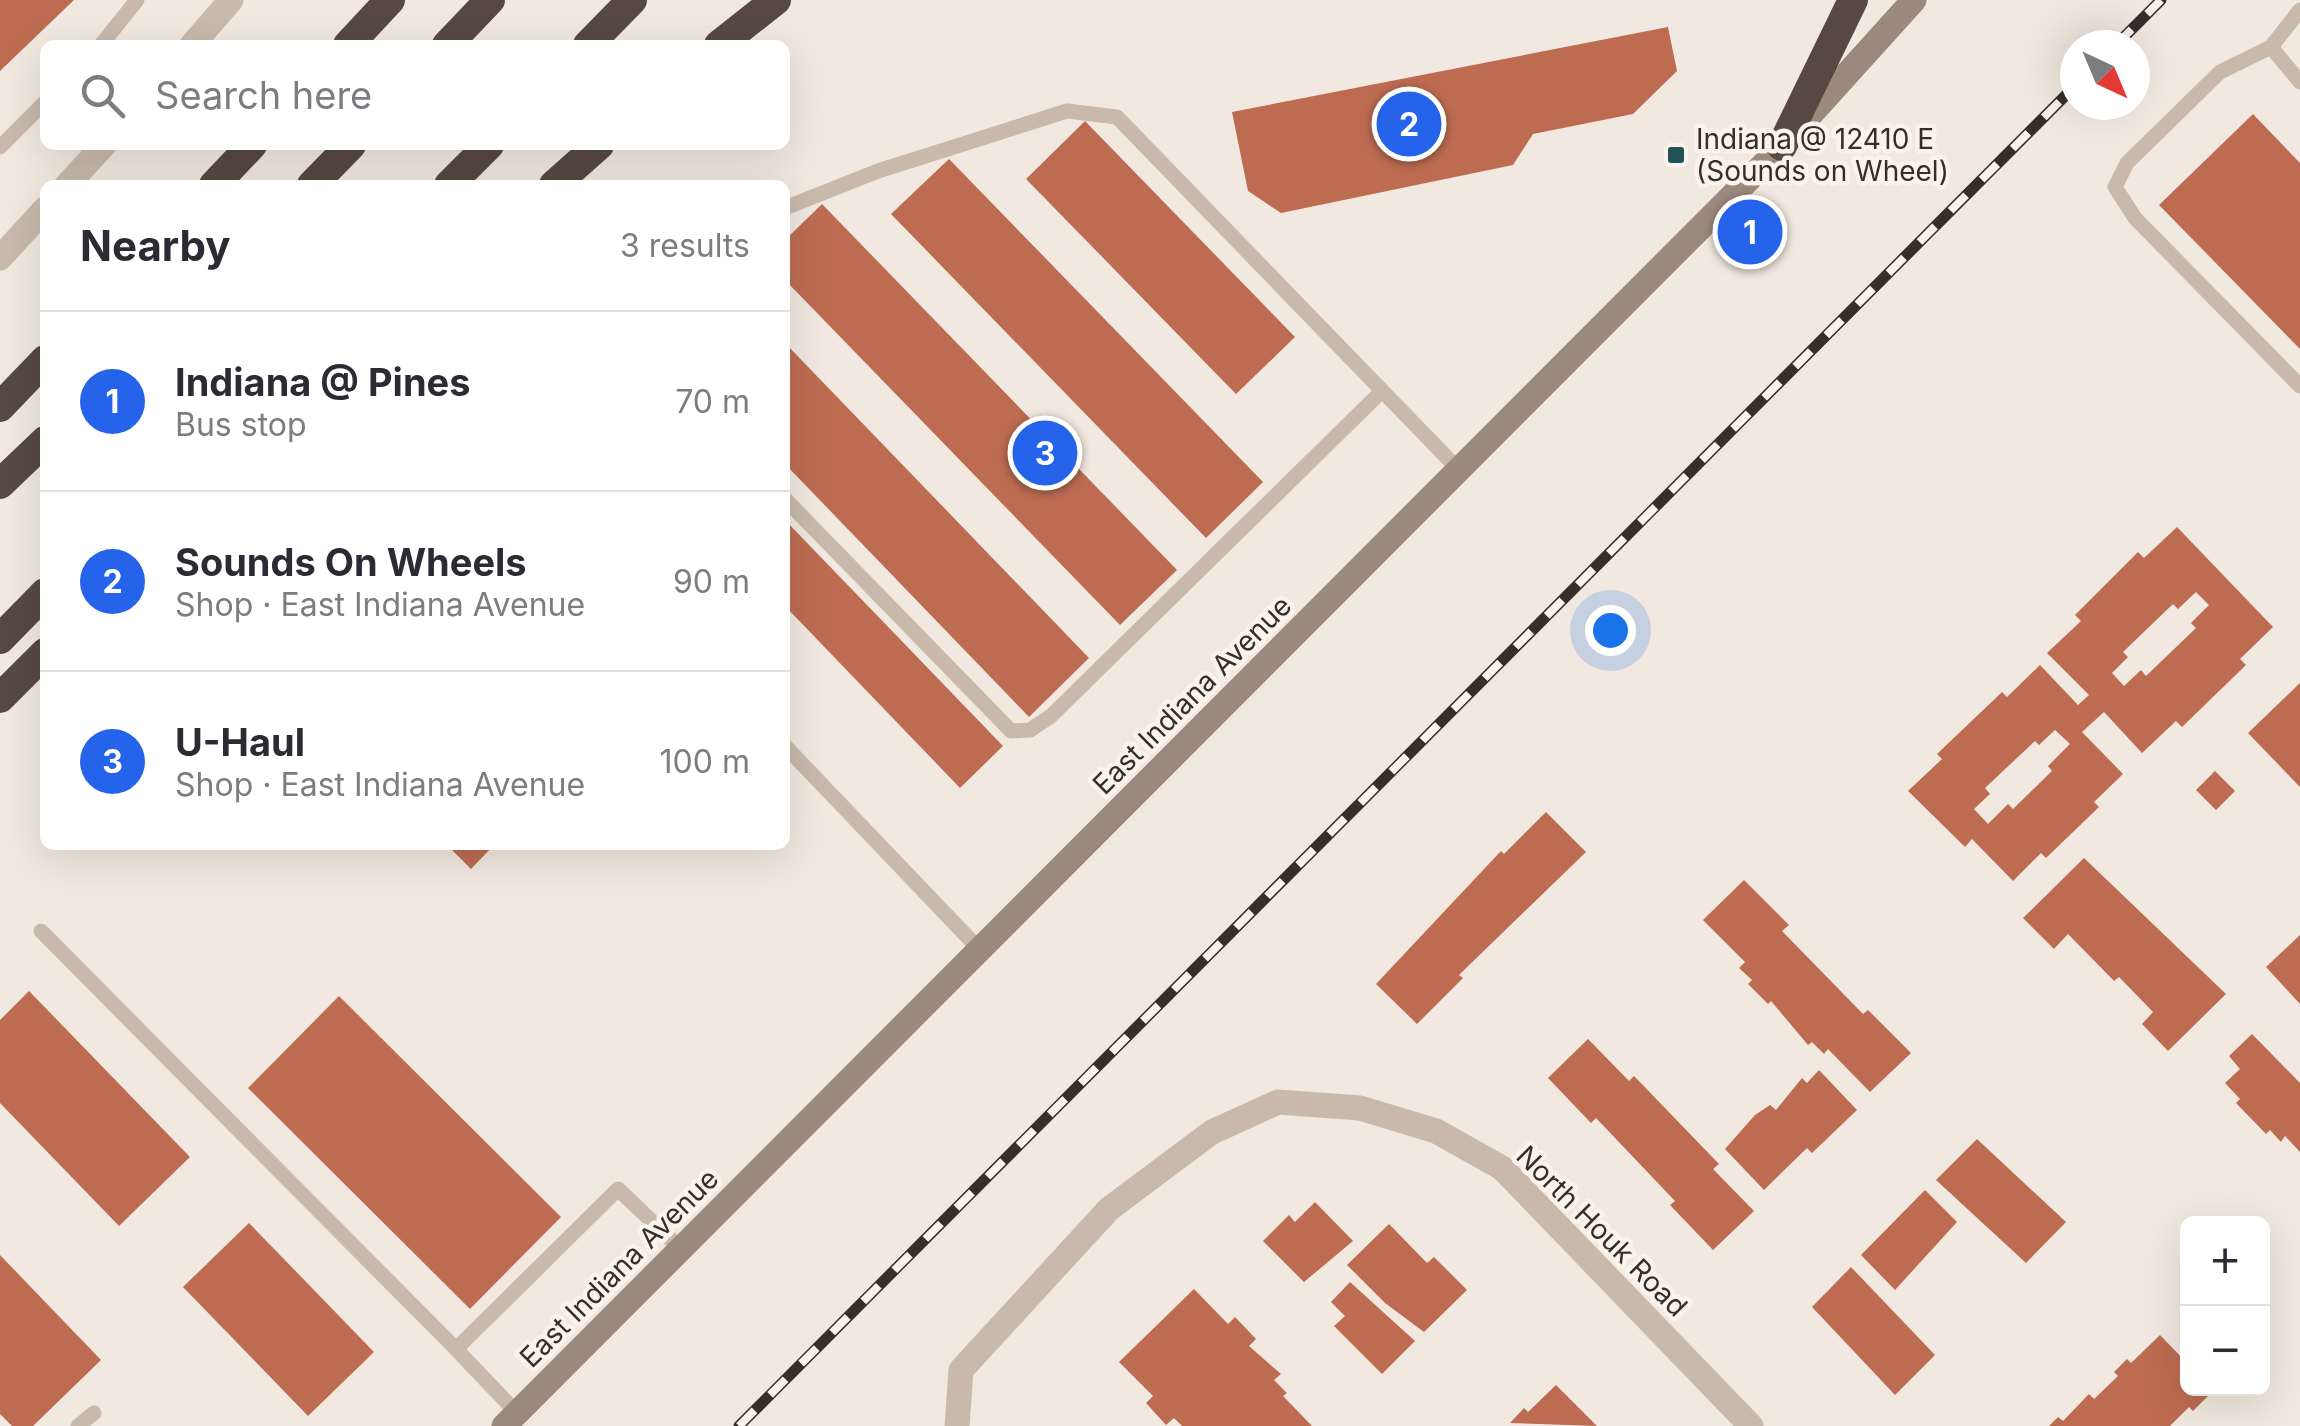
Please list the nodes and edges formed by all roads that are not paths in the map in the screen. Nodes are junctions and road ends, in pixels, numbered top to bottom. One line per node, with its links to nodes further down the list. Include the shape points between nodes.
1 (137, 0): 10 (lane)
2 (231, 0): 11 (street)
3 (390, 0): 12 (highway)
4 (490, 0): 13 (highway)
5 (632, 0): 14 (highway)
6 (776, 0): 15 (highway)
7 (1853, 0): 19 (highway)
8 (1914, 0): 19 (main road, East Indiana Avenue)
9 (2300, 10): 16 (lane)
10 (105, 40)
11 (196, 40)
12 (353, 40)
13 (452, 40)
14 (593, 40)
15 (724, 40)
16 (2271, 47): 17 (lane); 35 (lane, via 2220,72 2127,164 2115,187 2135,218)
17 (2300, 82)
18 (40, 107): 20 (lane)
19 (1782, 146): 39 (main road, East Indiana Avenue)
20 (0, 147)
21 (99, 150): 26 (street)
22 (247, 150): 27 (highway)
23 (346, 150): 28 (highway)
24 (484, 150): 29 (highway)
25 (593, 150): 30 (highway)
26 (72, 180)
27 (219, 180)
28 (317, 180)
29 (454, 180)
30 (560, 180)
31 (790, 206): 36 (lane, via 1067,111 1117,117)
32 (40, 215): 33 (street)
33 (0, 258)
34 (40, 365): 37 (highway)
35 (2300, 386)
36 (1382, 391): 39 (lane); 41 (lane, via 1030,730 1011,731)
37 (0, 407)
38 (40, 446): 40 (highway)
39 (1459, 470): 48 (main road, East Indiana Avenue)
40 (0, 484)
41 (790, 504)
42 (40, 598): 43 (highway)
43 (0, 639)
44 (40, 658): 45 (highway)
45 (0, 698)
46 (790, 751): 48 (lane)
47 (41, 930): 50 (lane)
48 (980, 950): 49 (main road, East Indiana Avenue)
49 (681, 1249): 50 (lane, via 618,1189); 52 (main road, East Indiana Avenue)
50 (456, 1349): 52 (lane)
51 (94, 1413): 53 (lane)
52 (511, 1419)
53 (78, 1426)
54 (956, 1426): 55 (street, North Houk Road, via 961,1370 1109,1209 1212,1132 1278,1102 1360,1108 1436,1132 1502,1168)
55 (1751, 1426)

